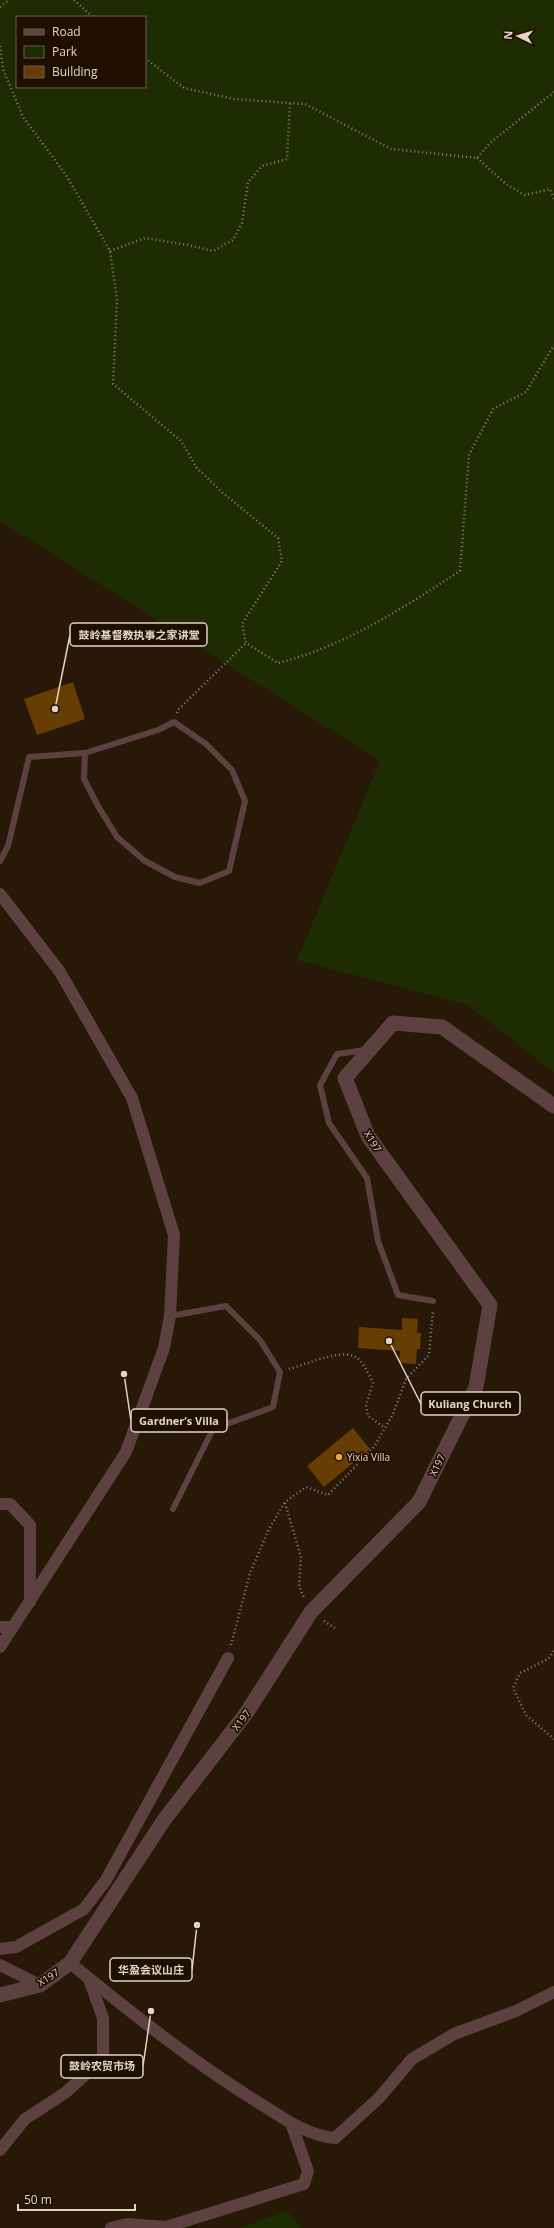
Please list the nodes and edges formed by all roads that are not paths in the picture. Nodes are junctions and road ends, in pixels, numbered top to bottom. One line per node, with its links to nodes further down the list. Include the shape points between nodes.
1 (85, 753): 1 (lane, via 152,733 174,722 206,744 232,770 245,801 229,871 200,883 174,877 145,861 117,837 84,779); 2 (lane, via 29,757 8,846)
2 (0, 861)
3 (0, 894): 7 (street, via 60,972 132,1098 174,1235)
4 (371, 1049): 5 (street, X197 / X197, via 393,1023 442,1027); 6 (lane, via 337,1054 320,1085 329,1123 367,1178 378,1241 398,1295); 16 (street, X197 / X197, via 345,1078 368,1136 490,1305 476,1387 419,1502 311,1612 247,1712 164,1820)
5 (554, 1106)
6 (433, 1301)
7 (170, 1316): 9 (lane, via 226,1306 260,1340 280,1372 273,1407 213,1429); 10 (street, via 164,1348 126,1452)
8 (0, 1504): 10 (street, via 10,1504 30,1525)
9 (173, 1509)
10 (30, 1602): 12 (street)
11 (0, 1627): 12 (street)
12 (13, 1627): 13 (street)
13 (0, 1647)
14 (228, 1658): 15 (street)
15 (106, 1880): 16 (street); 17 (street, via 84,1909 16,1947)
16 (96, 1923): 18 (street, X197 / X197)
17 (0, 1949)
18 (70, 1963): 20 (street); 21 (street, X197 / X197)
19 (0, 1965): 21 (street)
20 (89, 1979): 24 (street, via 176,2048); 25 (street, via 103,2018 103,2059 65,2093 25,2119)
21 (40, 1985): 23 (street, X197 / X197)
22 (554, 1992): 24 (street, via 516,2011 454,2034 412,2059 378,2098 335,2138 321,2137)
23 (0, 1995)
24 (291, 2123): 26 (street, via 308,2171 304,2184 166,2227 127,2224)
25 (0, 2150)
26 (111, 2228)

